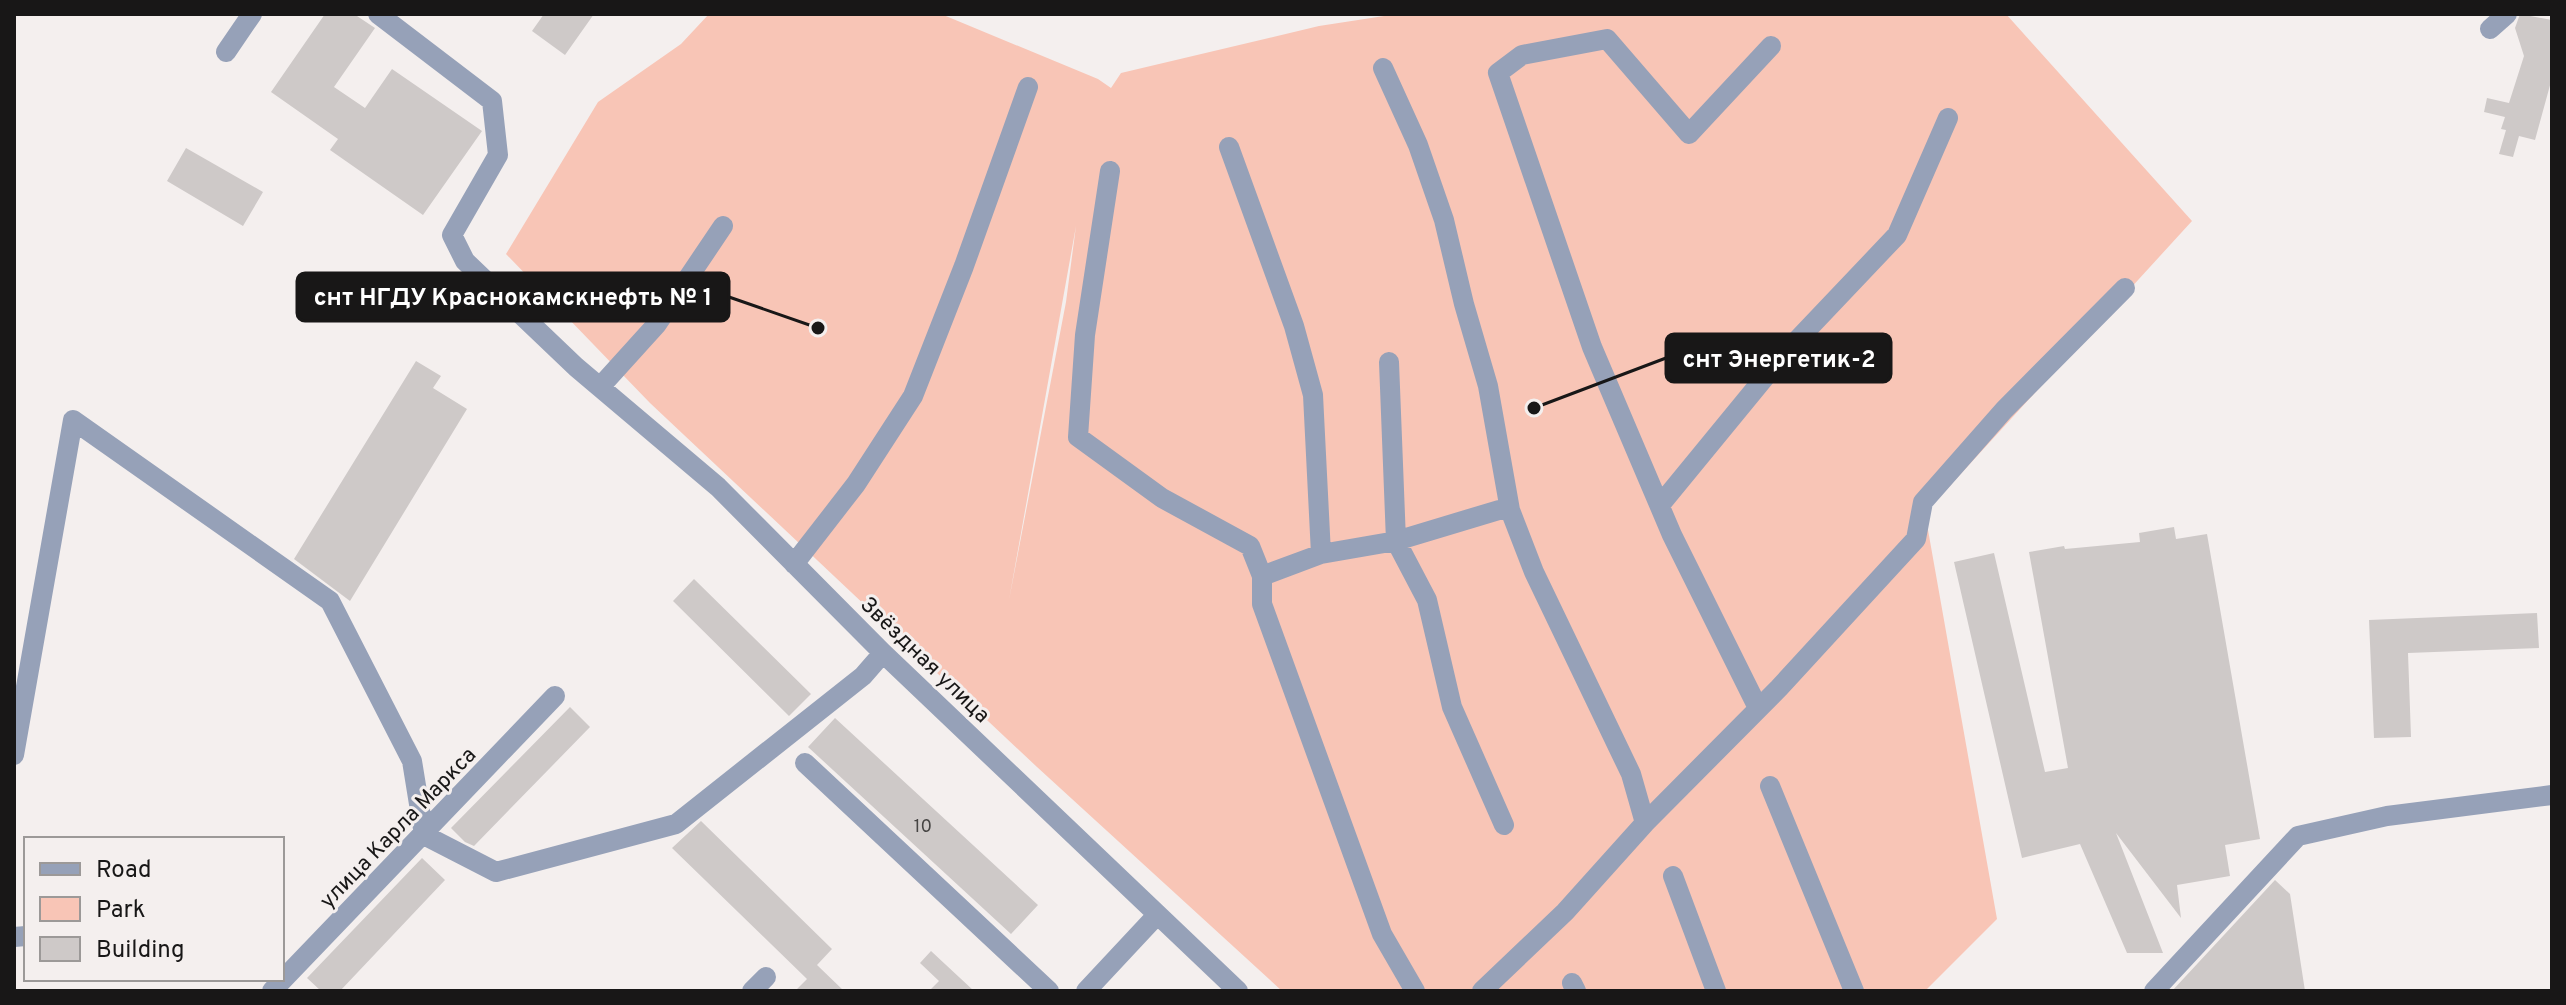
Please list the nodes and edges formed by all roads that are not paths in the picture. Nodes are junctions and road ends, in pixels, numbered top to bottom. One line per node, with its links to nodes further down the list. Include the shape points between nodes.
1 (252, 14): 6 (street)
2 (378, 14): 15 (street, Звёздная улица, via 492,101 498,155 452,235 465,261)
3 (2507, 14): 4 (street)
4 (2490, 29)
5 (1771, 46): 16 (street, via 1689,134 1607,39 1522,55 1498,73 1592,347)
6 (226, 52)
7 (1383, 68): 17 (street, via 1444,220 1488,386)
8 (1028, 87): 20 (street, via 913,396 856,484)
9 (1948, 118): 16 (street, via 1897,235 1783,355)
10 (1229, 147): 19 (street, via 1294,326 1313,395)
11 (1110, 171): 21 (street, via 1085,335 1078,437 1162,498 1250,546)
12 (723, 226): 15 (street, via 657,324)
13 (2125, 288): 24 (street, via 2004,410 1923,502 1916,539)
14 (1389, 362): 18 (street)
15 (600, 387): 20 (street, Звёздная улица, via 718,487)
16 (1660, 505): 24 (street)
17 (1510, 510): 18 (street); 29 (street, via 1534,572 1631,774)
18 (1396, 541): 19 (street); 30 (street, via 1427,600 1452,707)
19 (1321, 554): 21 (street)
20 (794, 564): 22 (street, Звёздная улица)
21 (1262, 576): 38 (street, via 1262,604 1382,934)
22 (883, 653): 31 (street, via 863,676 676,824 496,872); 33 (street, Звёздная улица)
23 (555, 696): 31 (street, улица Карла Маркса)
24 (1758, 708): 29 (street)
25 (14, 755): 31 (street, via 73,420 330,601 412,761)
26 (805, 763): 35 (street)
27 (1770, 786): 41 (street)
28 (2552, 795): 42 (street, via 2387,816 2298,836)
29 (1645, 823): 39 (street, via 1565,912)
30 (1504, 825)
31 (424, 835): 34 (street, улица Карла Маркса)
32 (1673, 876): 40 (street)
33 (1157, 915): 36 (street); 37 (street, Звёздная улица)
34 (285, 974)
35 (1049, 991)
36 (1086, 991)
37 (1238, 991)
38 (1415, 991)
39 (1482, 991)
40 (1716, 991)
41 (1854, 991)
42 (2154, 991)

